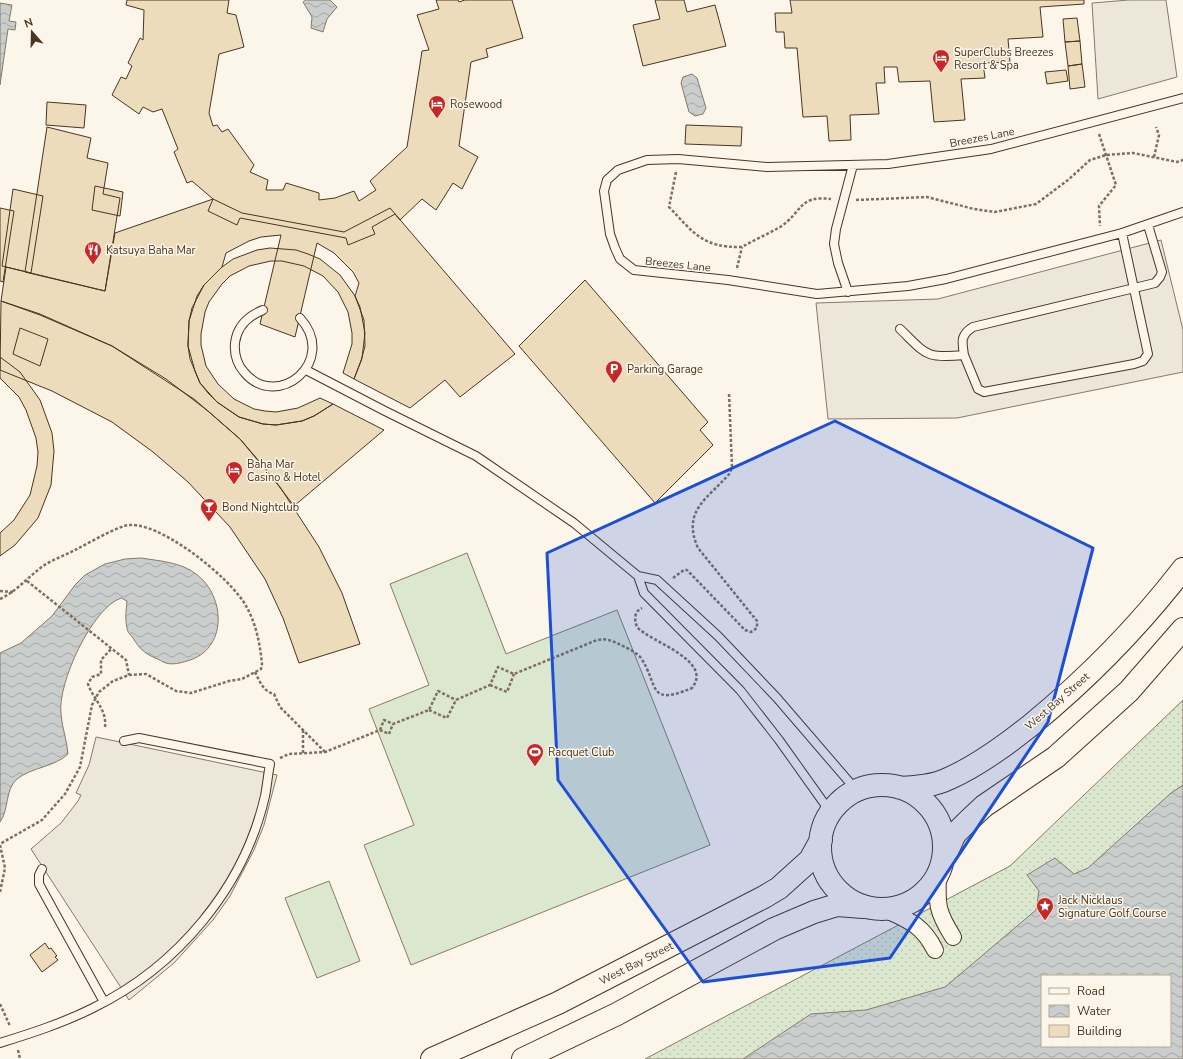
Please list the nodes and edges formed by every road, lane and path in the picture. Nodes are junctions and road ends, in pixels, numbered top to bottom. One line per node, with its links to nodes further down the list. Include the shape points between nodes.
1 (1183, 98): 2 (lane, Breezes Lane)
2 (1096, 122): 4 (path); 8 (lane, Breezes Lane, via 991,149 888,164)
3 (1156, 127): 5 (path, via 1159,135)
4 (1106, 155): 5 (path, via 1133,153); 9 (path, via 1090,160 1036,204 996,212 928,197); 13 (path, via 1116,185 1099,206)
5 (1154, 157): 7 (path, via 1177,162)
6 (678, 159): 8 (lane, Breezes Lane, via 767,166); 14 (path, via 669,206 706,242); 15 (lane, Breezes Lane, via 633,163 618,170 607,180 604,200 610,234 618,255 626,265 640,271)
7 (1183, 160)
8 (853, 166): 9 (lane)
9 (844, 200): 14 (path, via 815,198 808,201 780,227); 17 (lane, via 834,244)
10 (1183, 212): 11 (lane, Breezes Lane)
11 (1148, 225): 12 (lane, Breezes Lane); 16 (lane, via 1162,272 1155,283)
12 (1122, 233): 13 (lane, Breezes Lane); 16 (lane)
13 (1100, 238): 17 (lane, Breezes Lane, via 946,279)
14 (742, 247): 15 (path)
15 (734, 282): 17 (lane, Breezes Lane, via 817,294)
16 (1134, 288): 21 (lane, via 973,327 961,339); 21 (lane, via 1148,354 1143,361 984,392 974,383)
17 (848, 292)
18 (263, 310): 22 (lane, via 247,319 237,335 235,353 242,370 256,382 274,386 292,382)
19 (300, 318): 22 (lane, via 313,340 313,352)
20 (900, 329): 21 (lane, via 925,353 945,357)
21 (964, 355)
22 (306, 370): 25 (lane, via 476,456 574,523)
23 (729, 393): 27 (path, via 732,467 730,473 700,504 693,522 692,535 698,548 757,621 758,628 751,632 745,630 687,570)
24 (1183, 569): 49 (main road, West Bay Street, via 1120,644 1053,707 1009,742 950,779 927,786)
25 (638, 576): 27 (lane, via 657,580); 31 (lane, via 644,593)
26 (26, 581): 29 (path); 33 (path); 34 (path, via 43,566 126,526 149,527 178,542 233,587 246,605 257,636 262,666)
27 (663, 585): 50 (lane, via 739,656)
28 (0, 591): 29 (path)
29 (14, 592): 30 (path)
30 (0, 599)
31 (656, 605): 35 (path, via 636,612 637,627 687,659 696,673 692,688 673,696 658,691 640,657 605,639); 51 (lane, via 740,690)
32 (1183, 628): 54 (main road, via 1129,691 1056,757 984,806 968,821 955,834)
33 (111, 648): 36 (path, via 126,660); 38 (path, via 101,660 101,674 92,677 88,684)
34 (255, 672): 36 (path, via 242,680 190,692 176,691 146,674); 43 (path, via 268,693 274,694 280,707)
35 (514, 674): 37 (path, via 498,667); 37 (path, via 507,692)
36 (129, 675): 38 (path, via 113,681)
37 (490, 685): 39 (path)
38 (96, 697): 42 (path, via 106,720); 53 (path, via 92,705 80,767 65,794 42,820)
39 (456, 700): 40 (path, via 447,718); 40 (path, via 438,691)
40 (429, 710): 41 (path)
41 (393, 724): 44 (path, via 389,734); 44 (path, via 384,720)
42 (105, 728)
43 (304, 729): 46 (path); 47 (path)
44 (380, 730): 46 (path)
45 (124, 741): 48 (lane, via 139,738)
46 (325, 752): 47 (path)
47 (303, 753): 48 (path, via 289,754)
48 (270, 764): 60 (lane, via 265,796 255,830 224,893 206,918 164,961)
49 (900, 788): 50 (main road, via 878,785); 54 (main road, via 919,797 937,818 943,833 944,847)
50 (857, 791): 51 (main road, via 842,800)
51 (831, 813): 52 (main road)
52 (821, 840): 57 (main road, via 821,855 825,869 835,886 850,899); 62 (main road, West Bay Street, via 810,860 779,888 764,897 558,1003)
53 (0, 845): 56 (path, via 5,868)
54 (940, 867): 57 (main road, via 931,885 921,895 896,907); 58 (street, via 937,903 940,916)
55 (42, 869): 60 (lane, via 39,884)
56 (0, 892)
57 (875, 908): 59 (street, via 911,921 921,929); 63 (main road, via 837,906 814,912 774,929 617,1014)
58 (953, 937)
59 (935, 950)
60 (104, 1002): 61 (lane, via 62,1022)
61 (0, 1043)
62 (432, 1059)
63 (523, 1059)

